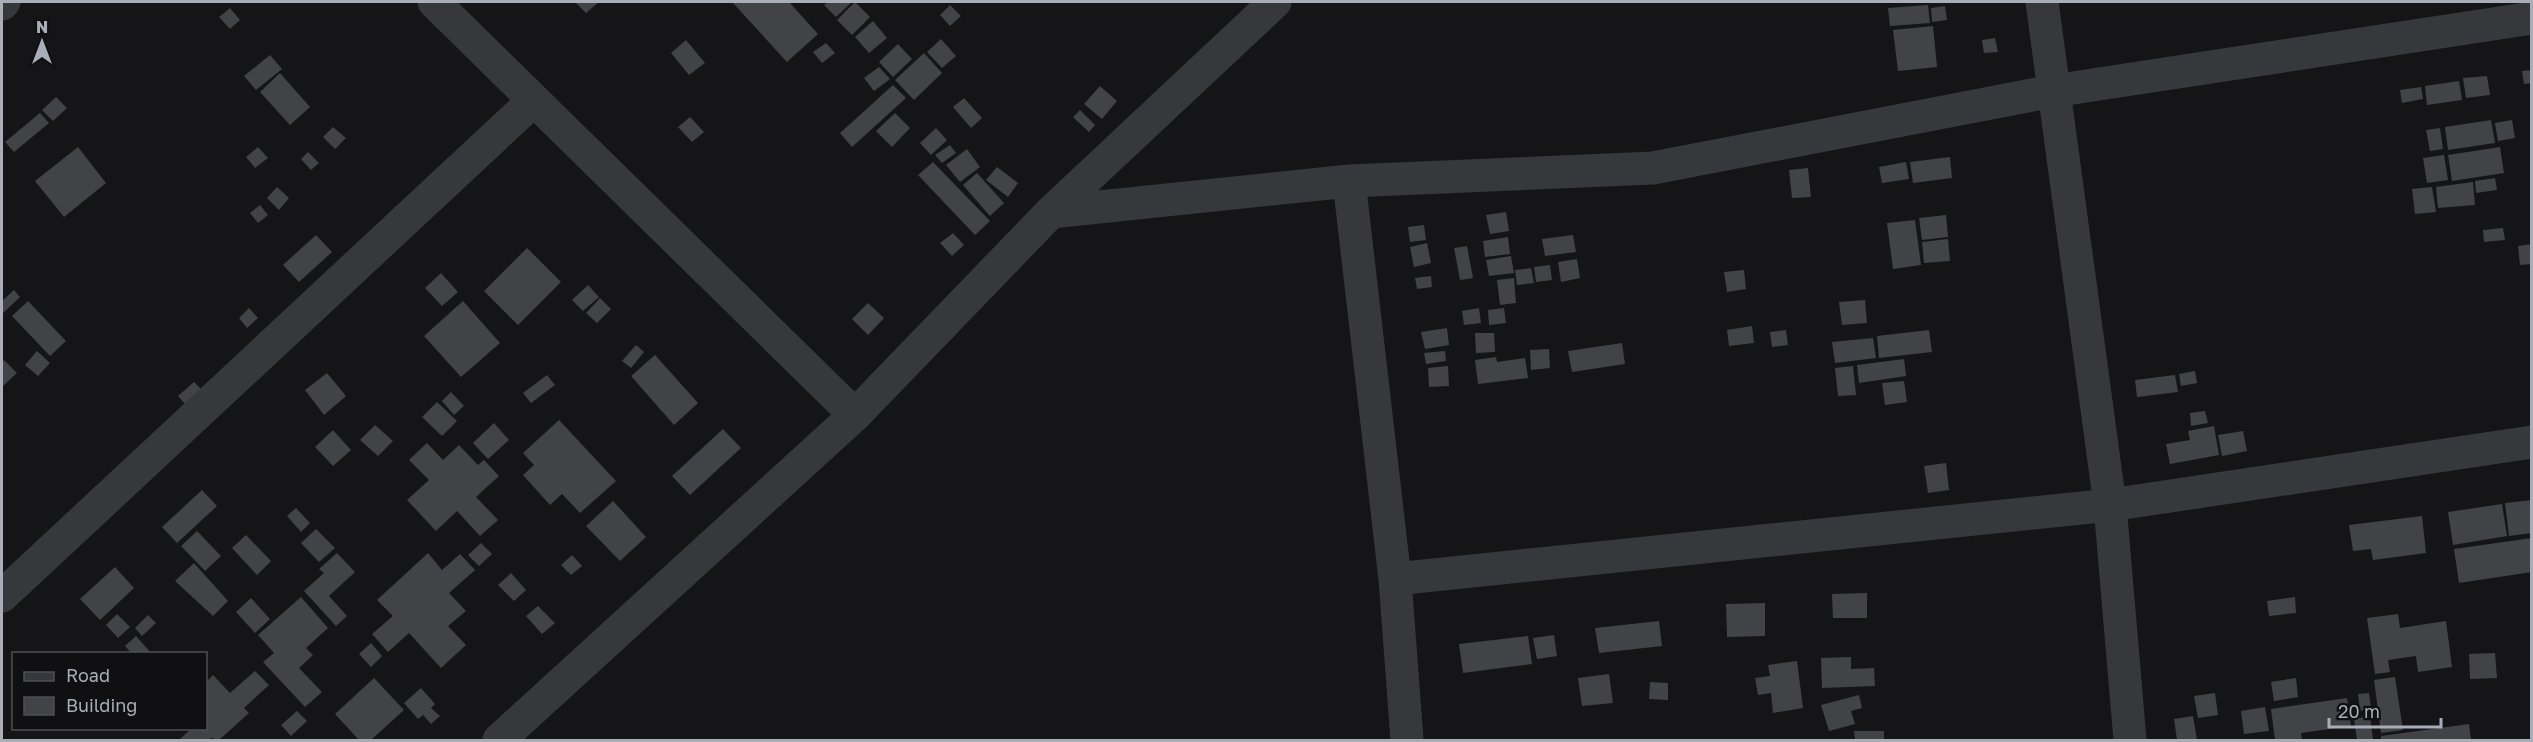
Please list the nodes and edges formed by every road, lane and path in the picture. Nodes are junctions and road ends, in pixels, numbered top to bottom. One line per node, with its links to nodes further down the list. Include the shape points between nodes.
1 (434, 2): 6 (street)
2 (1275, 2): 8 (street)
3 (2043, 2): 5 (street)
4 (2532, 18): 5 (street)
5 (2053, 91): 7 (street, via 1653,168); 11 (street)
6 (533, 101): 9 (street); 13 (street)
7 (1349, 181): 8 (street); 12 (street)
8 (1051, 212): 9 (street)
9 (855, 415): 14 (street)
10 (2532, 442): 11 (street)
11 (2110, 505): 12 (street); 16 (street)
12 (1395, 579): 15 (street)
13 (2, 596)
14 (499, 741)
15 (1407, 741)
16 (2130, 741)

